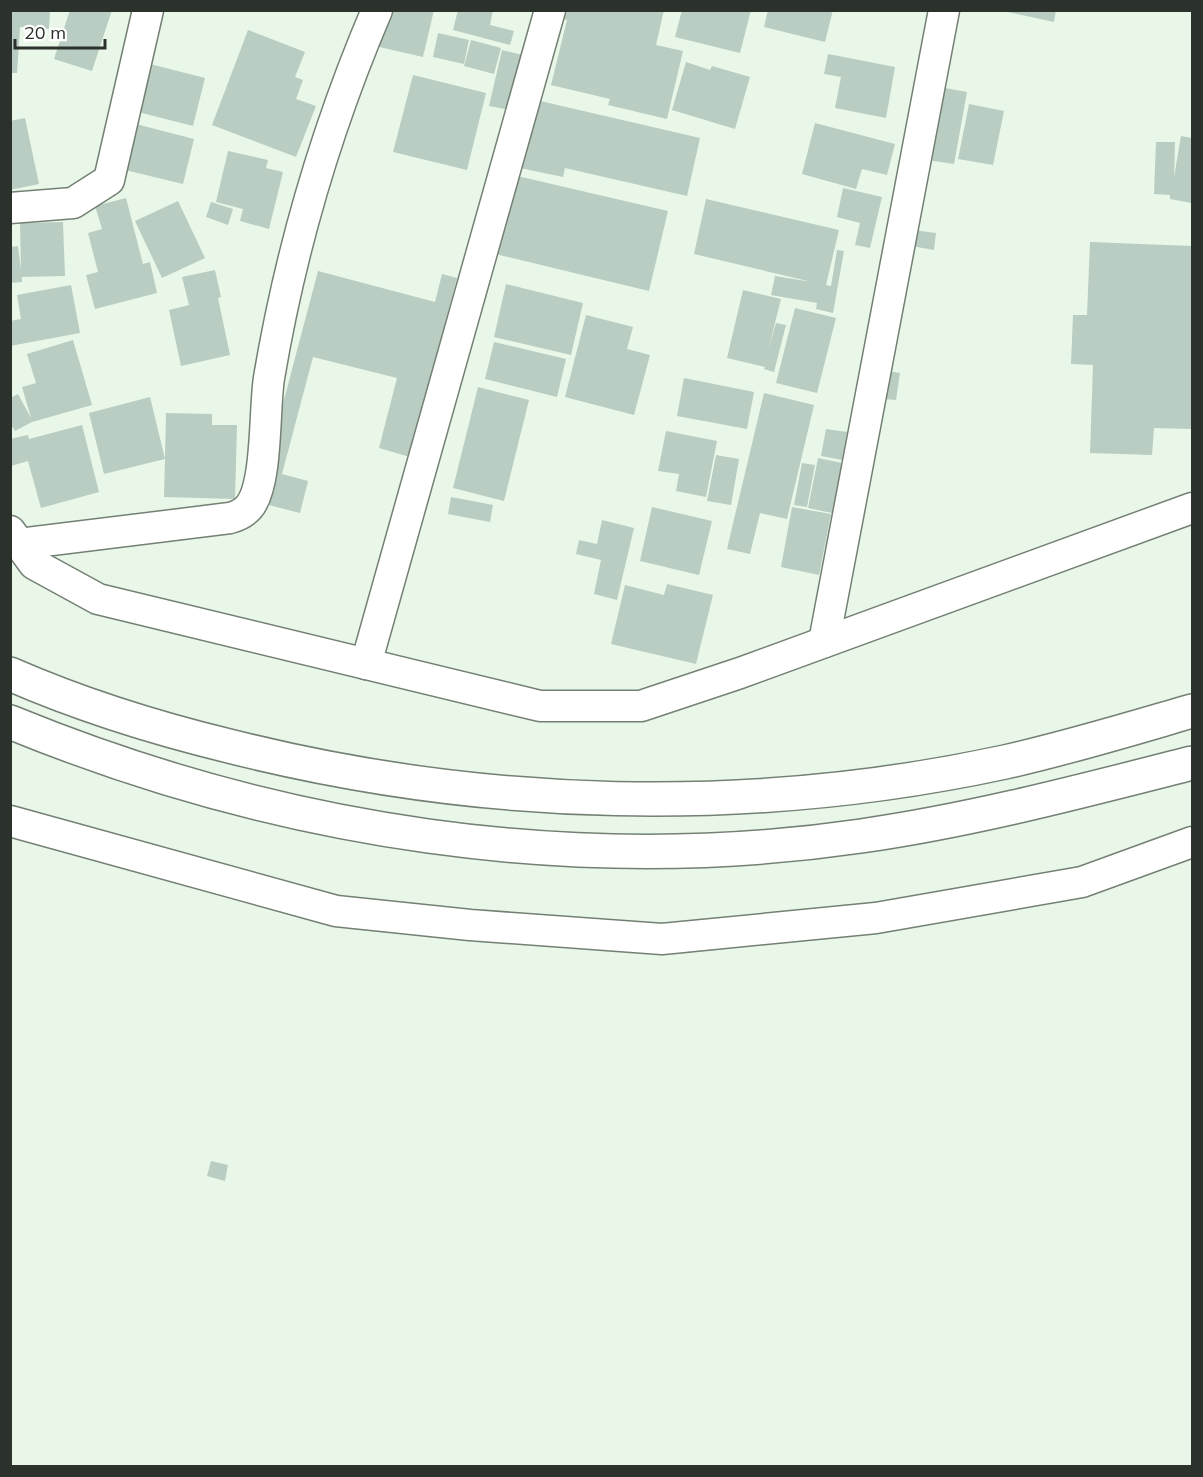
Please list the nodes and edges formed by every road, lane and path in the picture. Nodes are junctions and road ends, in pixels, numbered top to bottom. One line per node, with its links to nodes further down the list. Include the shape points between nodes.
1 (148, 10): 5 (street, via 109,180 73,203)
2 (377, 10): 7 (street, via 341,105 301,236 269,380 259,487 249,507 218,520)
3 (550, 10): 9 (street)
4 (944, 10): 8 (street)
5 (10, 208)
6 (1192, 508): 8 (street)
7 (18, 552): 9 (street, via 98,599)
8 (824, 642): 9 (street, via 641,706 540,706)
9 (366, 664)
10 (10, 674): 11 (highway, via 160,729 286,761 497,794 608,799 723,798 834,789 926,776 1004,762)
11 (1192, 711)
12 (10, 722): 13 (highway, via 162,776 378,830 493,845 617,853 742,849 860,836 991,814)
13 (1192, 763)
14 (10, 821): 15 (street, via 336,911 470,926 662,939 876,918 1071,884)
15 (1192, 842)

